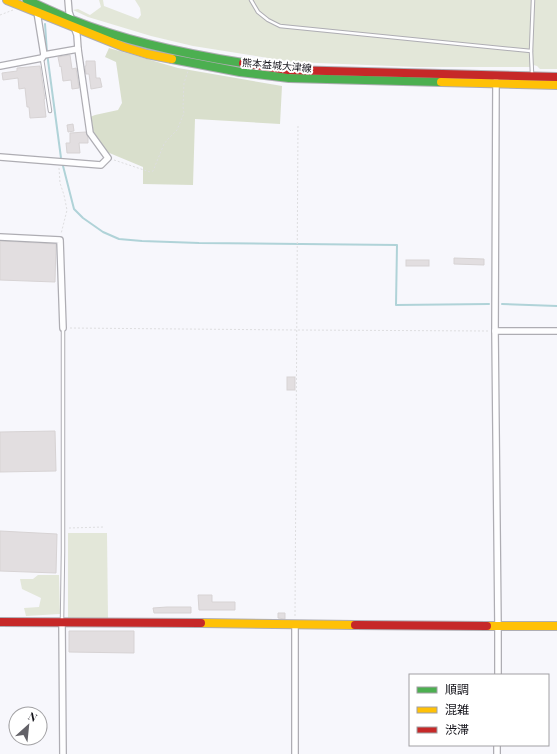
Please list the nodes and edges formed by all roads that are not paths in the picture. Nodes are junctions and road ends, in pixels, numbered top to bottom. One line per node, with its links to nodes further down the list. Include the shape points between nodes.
1 (7, 0): 7 (main road, 熊本益城大津線)
2 (27, 0): 6 (main road, 熊本益城大津線)
3 (68, 0): 8 (street)
4 (251, 0): 11 (lane, via 258,12 280,26)
5 (533, 0): 11 (lane)
6 (35, 2): 7 (street); 8 (main road, 熊本益城大津線)
7 (38, 12): 9 (main road, 熊本益城大津線); 12 (street)
8 (72, 20): 9 (street); 16 (main road, 熊本益城大津線, via 146,44 198,56 272,68)
9 (75, 28): 10 (street); 16 (main road, 熊本益城大津線, via 142,52 240,72 289,78)
10 (78, 49): 12 (street); 19 (street, via 90,133 108,158 101,165)
11 (531, 51): 14 (lane)
12 (46, 55): 13 (street); 18 (lane)
13 (0, 66)
14 (532, 76): 15 (main road, 熊本益城大津線); 16 (main road, 熊本益城大津線)
15 (557, 77)
16 (496, 80): 17 (main road, 熊本益城大津線); 22 (street)
17 (557, 85)
18 (50, 111)
19 (0, 157)
20 (0, 237): 21 (street, via 60,240)
21 (63, 328): 25 (lane)
22 (495, 331): 23 (street); 27 (street)
23 (557, 331)
24 (0, 622): 25 (main road)
25 (62, 623): 26 (main road); 30 (street)
26 (295, 625): 27 (main road); 31 (street)
27 (498, 626): 28 (main road); 29 (street)
28 (557, 626)
29 (498, 674)
30 (63, 754)
31 (296, 754)

